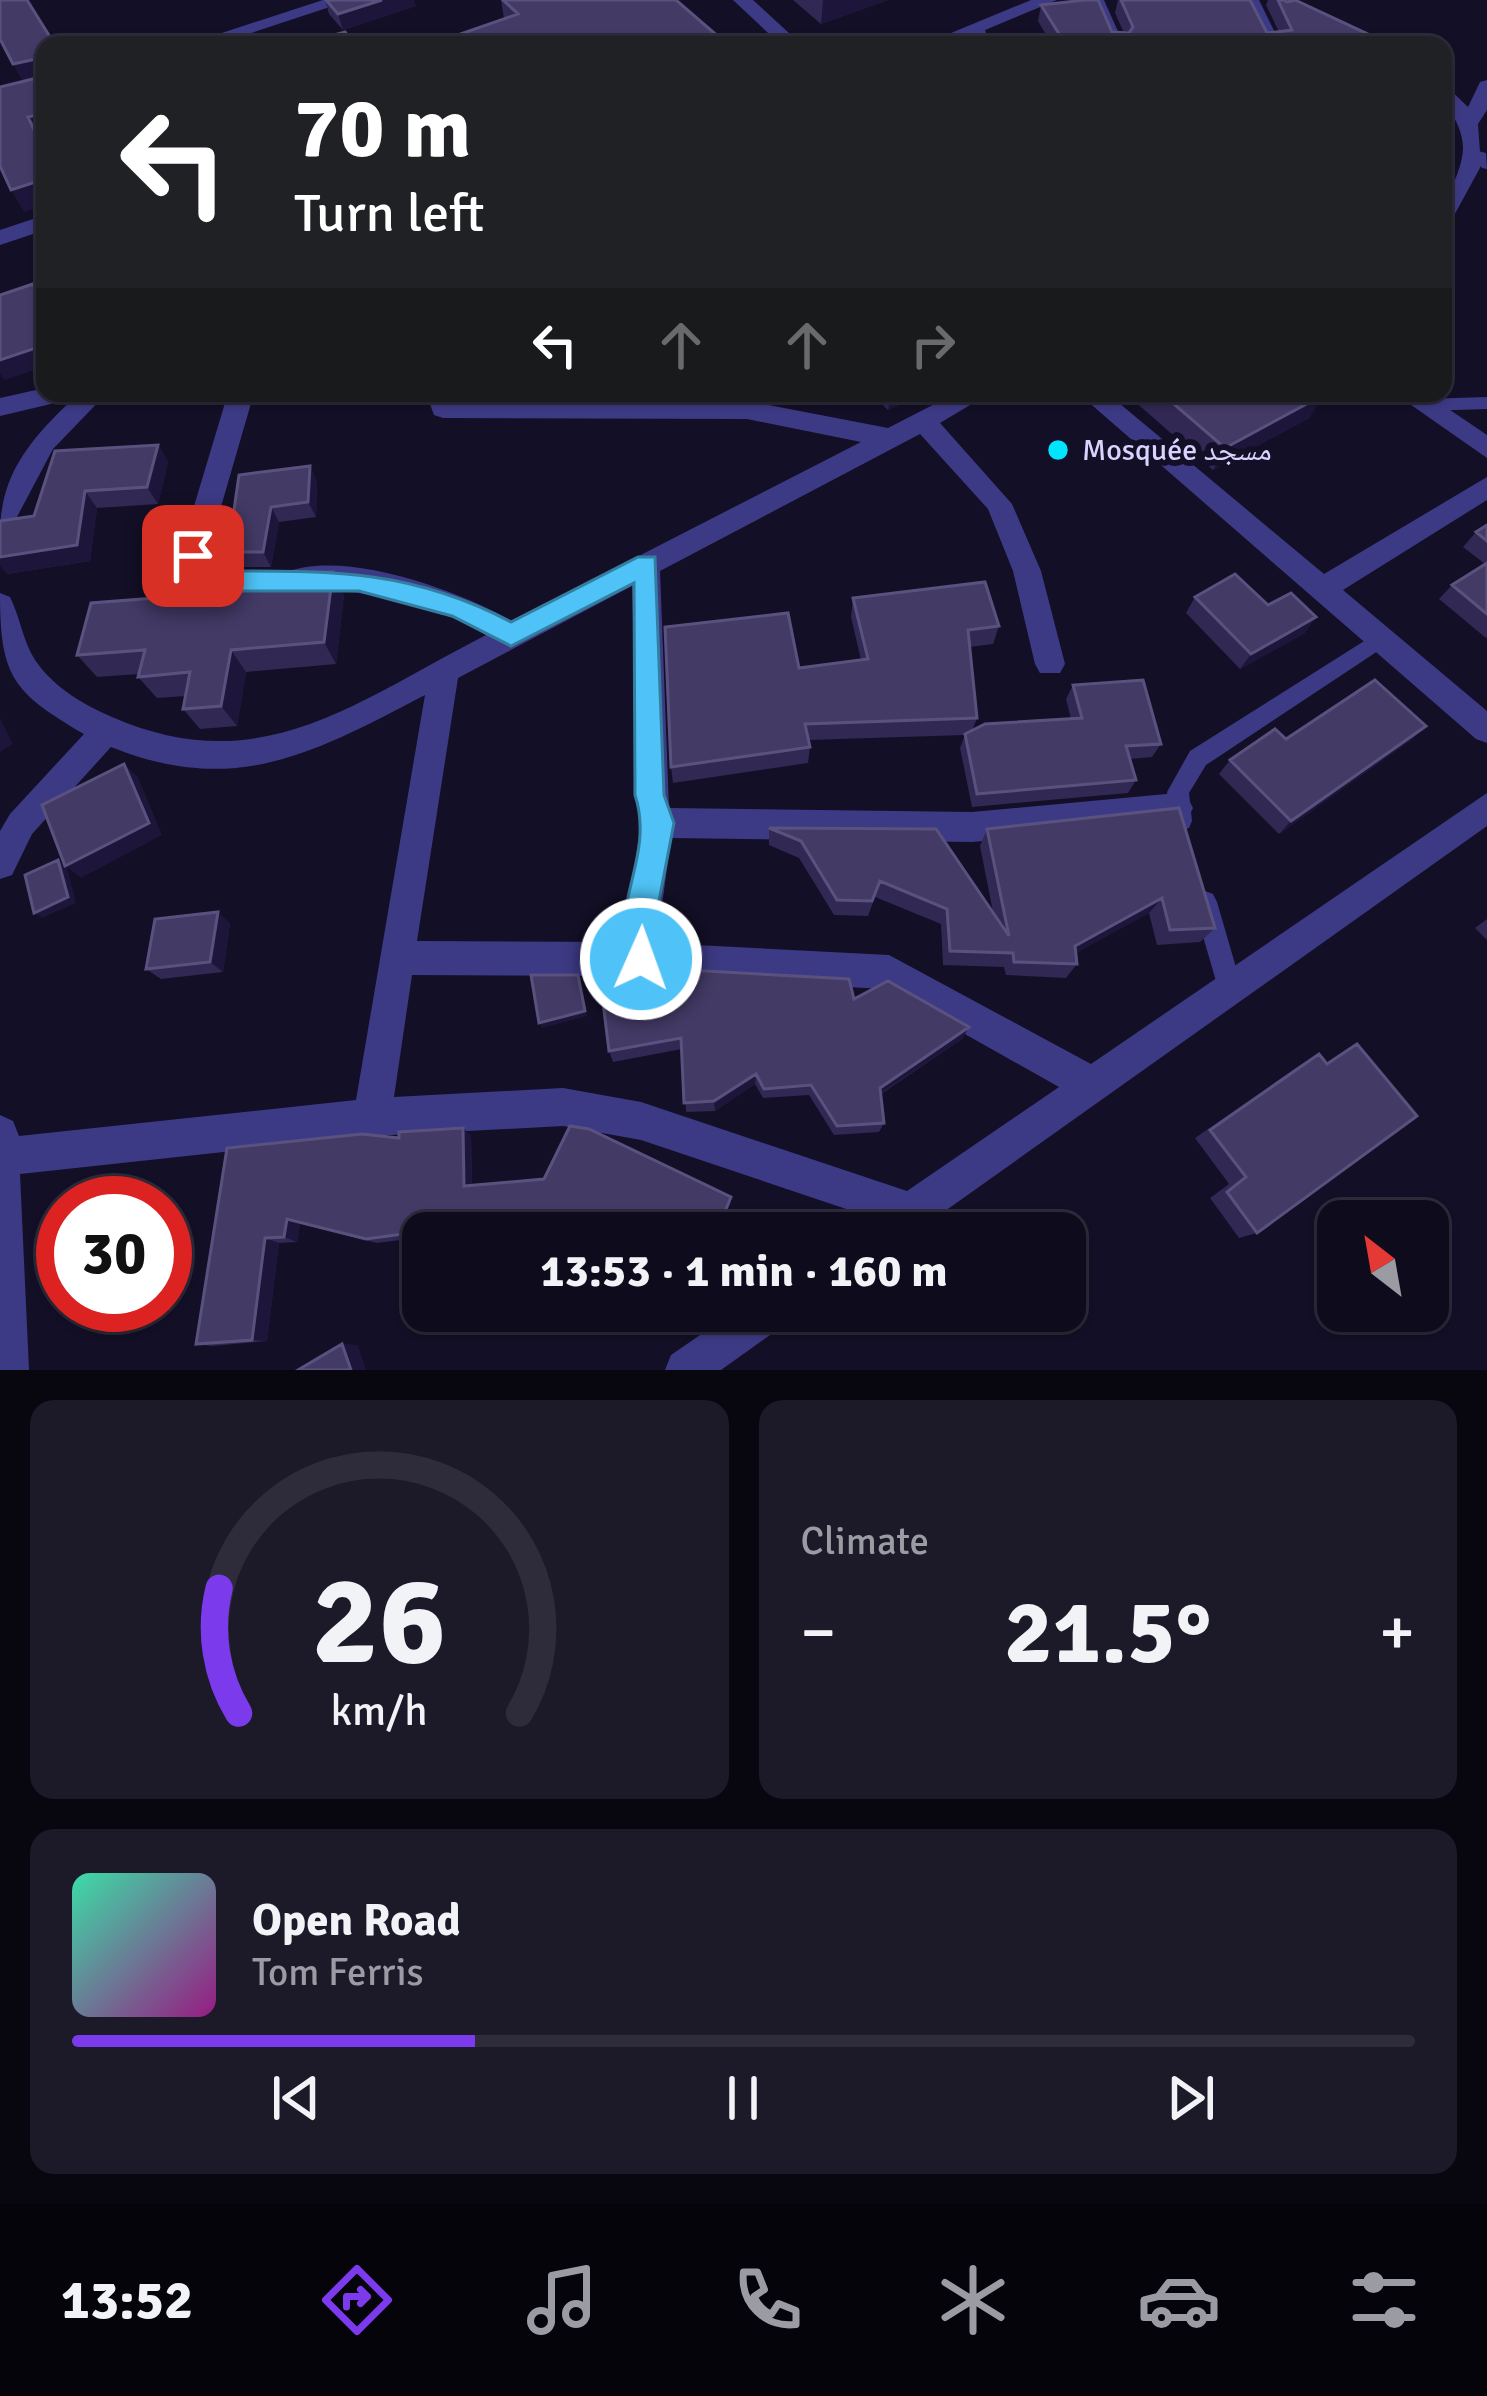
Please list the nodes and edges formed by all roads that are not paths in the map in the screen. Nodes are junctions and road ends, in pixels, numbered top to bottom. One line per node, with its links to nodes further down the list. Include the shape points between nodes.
1 (342, 0): 7 (street)
2 (742, 0): 11 (street)
3 (970, 0): 8 (street)
4 (1048, 0): 8 (street)
5 (1098, 0): 13 (lane)
6 (1250, 0): 14 (street)
7 (304, 5): 9 (street); 10 (street)
8 (1001, 18): 12 (street)
9 (325, 29)
10 (220, 36)
11 (782, 36)
12 (980, 36)
13 (1113, 36)
14 (1267, 36)
15 (1487, 86): 17 (street)
16 (1452, 98): 17 (street)
17 (1473, 119): 18 (street)
18 (1483, 159): 19 (street)
19 (1452, 204)
20 (36, 225): 21 (street)
21 (0, 238)
22 (36, 399): 33 (street)
23 (1452, 401): 32 (lane)
24 (85, 402): 38 (street, via 43,443)
25 (238, 402): 42 (street, via 193,556 199,572 218,581 382,586 459,607)
26 (441, 402): 27 (street, via 443,409)
27 (560, 402)
28 (624, 402): 35 (street, via 747,410)
29 (961, 402): 34 (street)
30 (1102, 402): 40 (street)
31 (1419, 402): 36 (street)
32 (1487, 403)
33 (0, 407)
34 (924, 422): 35 (street); 44 (street, via 999,504 1027,571)
35 (890, 439): 39 (street)
36 (1487, 448)
37 (1487, 488): 40 (street)
38 (1, 518)
39 (646, 564): 42 (street); 50 (street, via 650,795)
40 (1322, 590): 43 (street)
41 (0, 605): 46 (street, via 37,686)
42 (511, 635): 45 (street)
43 (1380, 639): 47 (street); 48 (lane, via 1198,758 1184,775)
44 (1050, 664)
45 (444, 670): 46 (street, via 274,752 163,753); 52 (street)
46 (108, 729): 51 (street, via 21,824)
47 (1487, 730)
48 (1177, 808): 50 (street, via 972,827); 54 (lane)
49 (1487, 808): 54 (street)
50 (659, 823): 53 (street, via 637,932)
51 (0, 864)
52 (401, 958): 53 (street); 56 (street)
53 (641, 959): 55 (street, via 889,972)
54 (1230, 988): 55 (street)
55 (1092, 1085): 60 (street)
56 (372, 1117): 58 (street); 59 (street, via 523,1106 603,1112)
57 (0, 1134): 58 (street)
58 (1, 1157): 62 (street)
59 (869, 1212)
60 (910, 1212)
61 (740, 1332): 63 (street)
62 (8, 1370)
63 (686, 1370)

